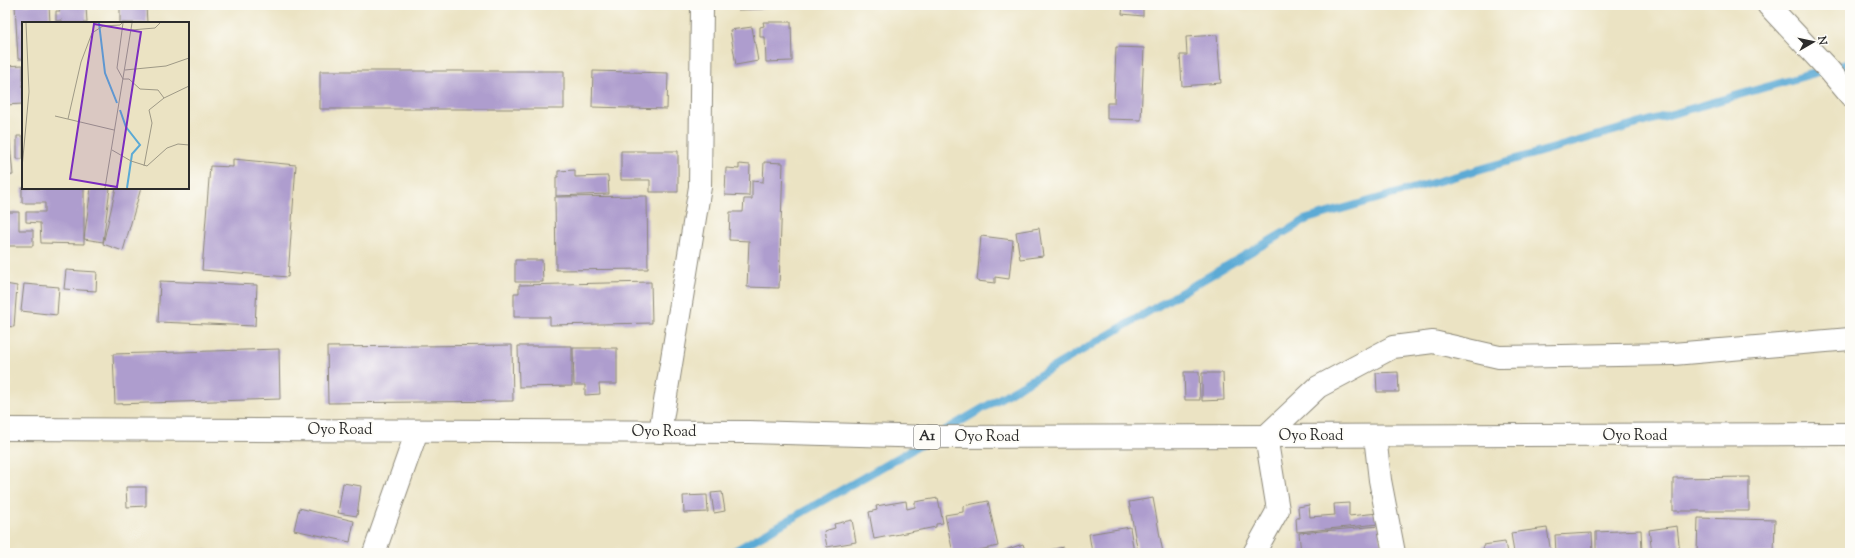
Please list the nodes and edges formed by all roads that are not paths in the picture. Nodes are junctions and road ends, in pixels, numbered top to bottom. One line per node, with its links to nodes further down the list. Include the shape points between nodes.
1 (702, 5): 7 (main road, via 700,187)
2 (1768, 5): 3 (main road)
3 (1850, 96)
4 (1850, 338): 9 (main road, via 1673,354 1499,357 1433,342 1393,347 1318,387)
5 (5, 429): 6 (main road, Oyo Road / A1)
6 (417, 431): 7 (main road, Oyo Road / A1); 11 (main road)
7 (660, 432): 9 (main road, Oyo Road / A1, via 934,437)
8 (1850, 434): 10 (main road, Oyo Road / A1)
9 (1266, 436): 10 (main road, Oyo Road / A1); 12 (main road, via 1278,510)
10 (1375, 436): 13 (main road, via 1382,493)
11 (374, 553)
12 (1254, 553)
13 (1394, 553)

